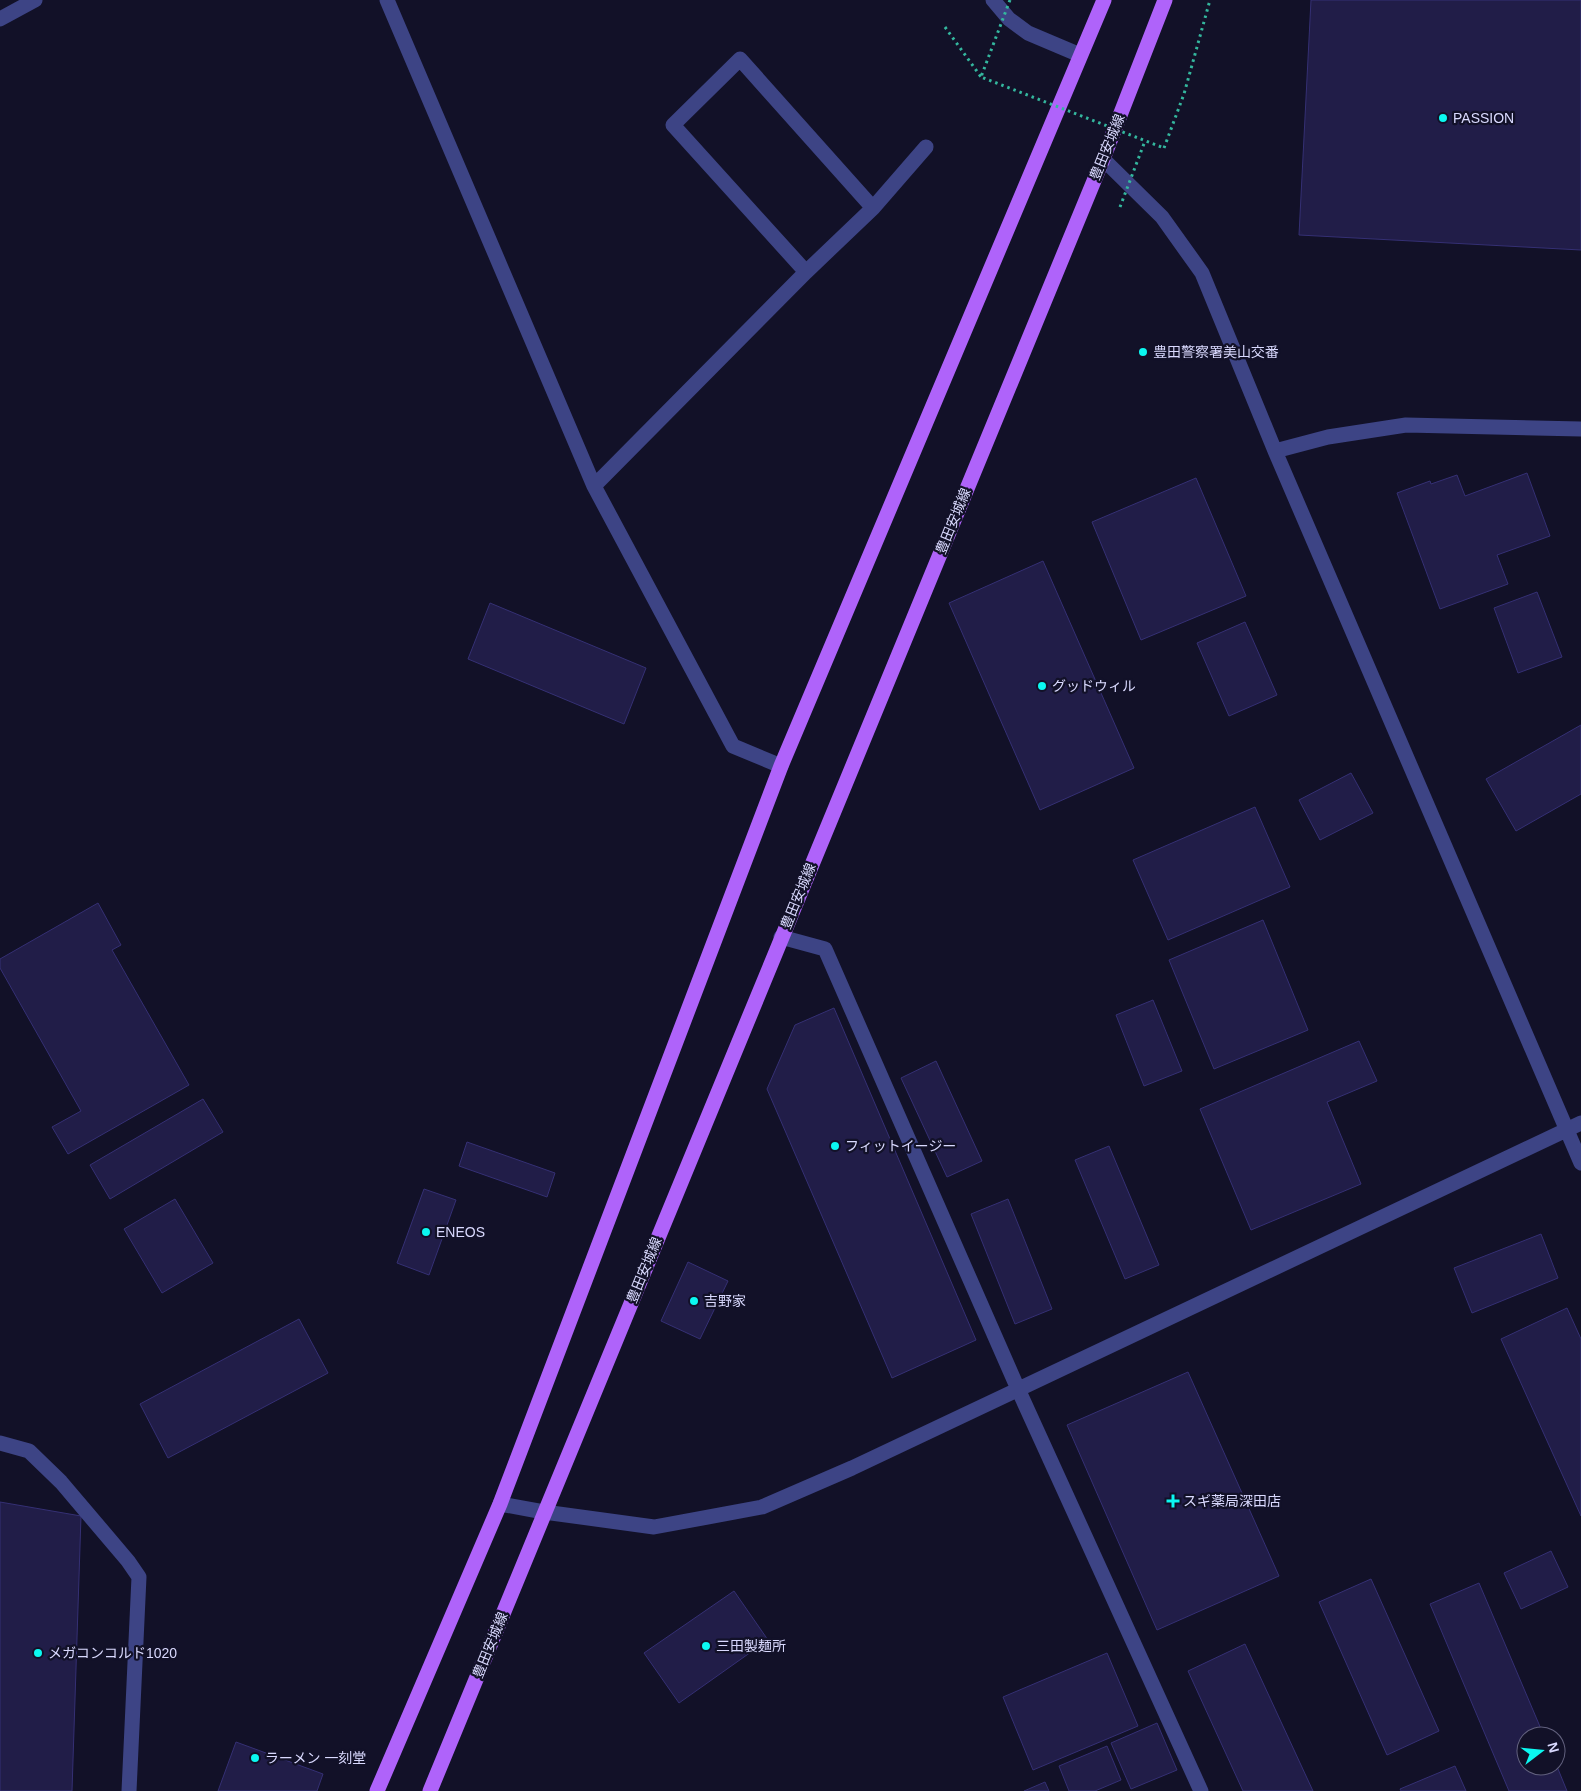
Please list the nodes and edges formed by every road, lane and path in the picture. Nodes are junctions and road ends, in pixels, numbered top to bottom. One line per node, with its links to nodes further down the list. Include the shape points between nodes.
1 (35, 0): 8 (street)
2 (387, 0): 20 (street)
3 (993, 0): 10 (street, via 1028,34)
4 (1010, 0): 11 (path, bridge)
5 (1104, 0): 10 (main road)
6 (1165, 0): 14 (main road, 豊田安城線)
7 (1210, 0): 12 (path, bridge, via 1184,94 1164,148)
8 (0, 19)
9 (945, 27): 11 (path)
10 (1080, 56): 21 (main road)
11 (981, 77): 12 (path, bridge)
12 (1145, 141): 15 (path, bridge)
13 (926, 147): 16 (street)
14 (1103, 159): 19 (street, via 1162,217 1202,273); 22 (main road, 豊田安城線)
15 (1120, 207)
16 (872, 208): 17 (street); 17 (street, via 740,59 673,125)
17 (806, 272): 20 (street)
18 (1581, 429): 19 (street, via 1406,425)
19 (1275, 450): 24 (street)
20 (594, 486): 21 (street, via 734,746)
21 (781, 766): 28 (main road)
22 (782, 937): 26 (street, via 825,949); 29 (main road, 豊田安城線)
23 (1581, 1123): 24 (street)
24 (1566, 1130): 25 (street); 26 (street)
25 (1581, 1163)
26 (1018, 1389): 29 (street, via 762,1507 654,1527); 33 (street)
27 (0, 1443): 30 (street, via 29,1452 61,1482 139,1577)
28 (500, 1504): 29 (street); 31 (main road)
29 (544, 1512): 32 (main road, 豊田安城線)
30 (129, 1791)
31 (377, 1791)
32 (430, 1791)
33 (1201, 1791)

